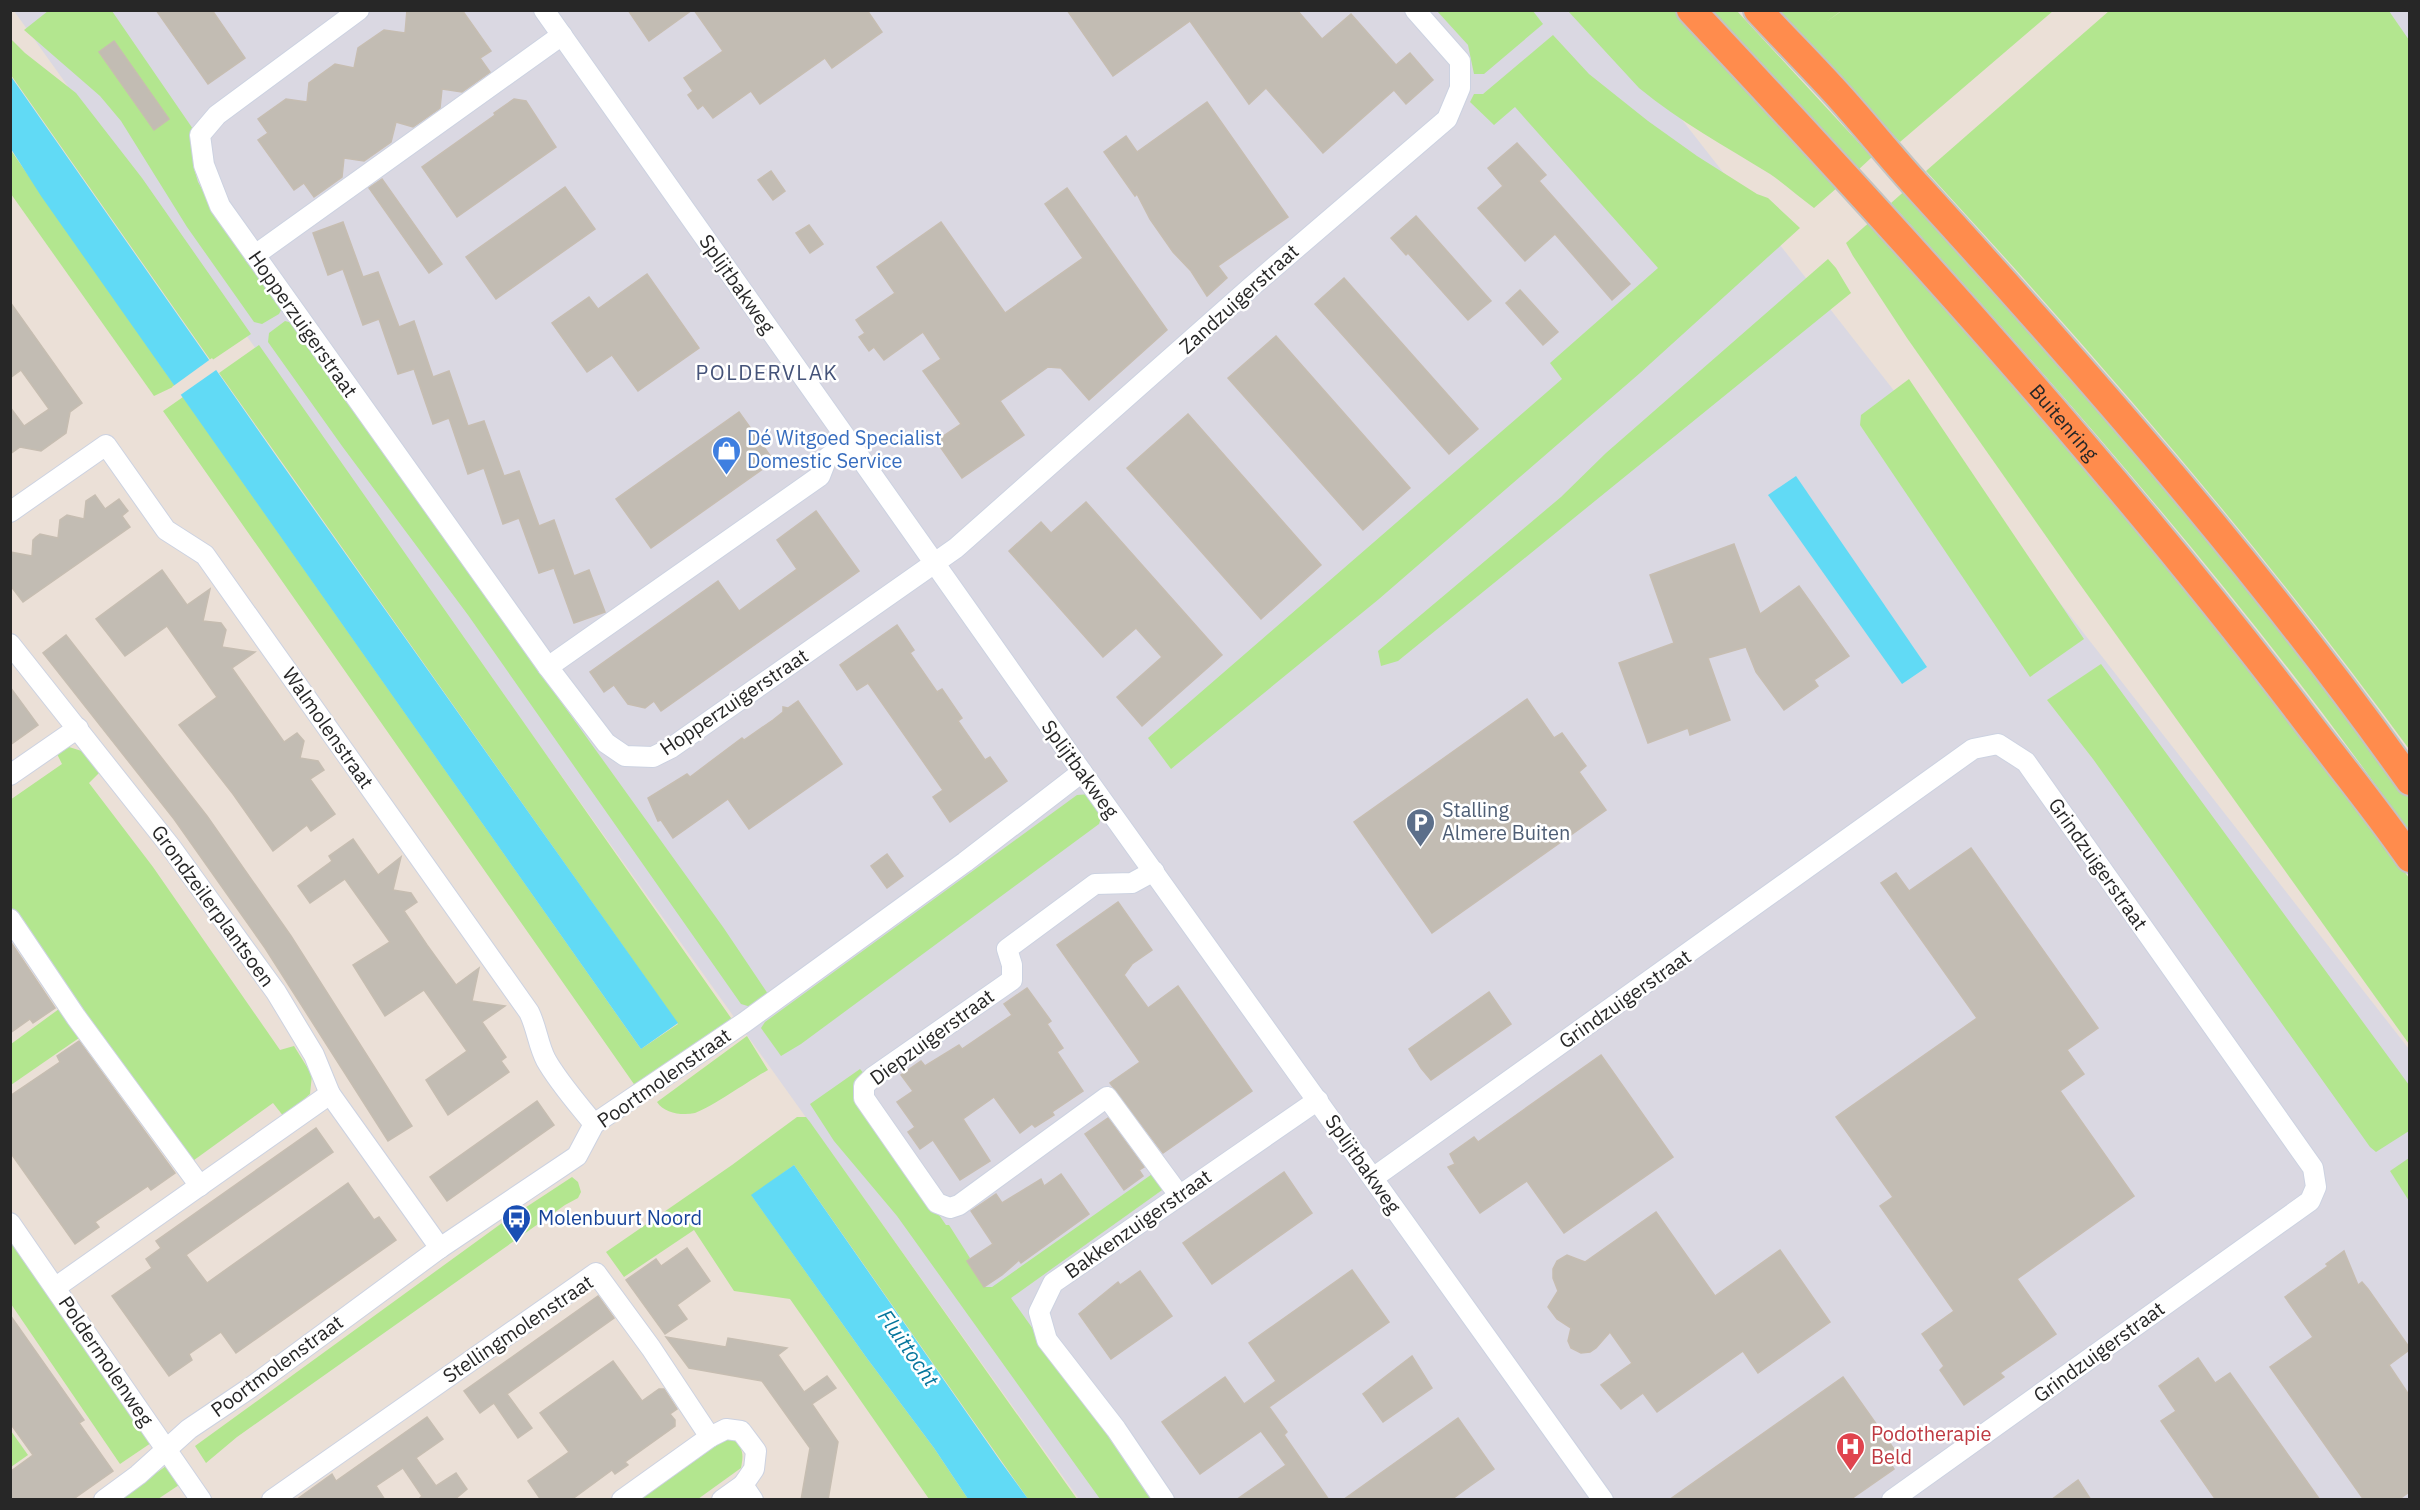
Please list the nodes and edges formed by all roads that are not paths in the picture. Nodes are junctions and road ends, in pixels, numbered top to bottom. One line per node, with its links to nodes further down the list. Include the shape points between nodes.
1 (359, 10): 7 (street, Hopperzuigerstraat, via 217,115 200,135 204,165 220,206)
2 (544, 10): 6 (street, Splijtbakweg)
3 (1415, 10): 10 (street, Zandzuigerstraat, via 1460,61 1460,88 1447,118)
4 (1690, 10): 17 (highway, Buitenring, via 1839,169 2168,544)
5 (1758, 10): 16 (highway, via 2045,328 2189,495 2350,698)
6 (562, 35): 7 (street); 8 (street, Splijtbakweg)
7 (255, 255): 12 (street, Hopperzuigerstraat)
8 (849, 441): 10 (street, Splijtbakweg); 12 (street, via 827,458 820,476)
9 (10, 512): 22 (street, Walmolenstraat, via 106,446 166,530 205,555 529,1012 547,1062)
10 (935, 564): 12 (street, Hopperzuigerstraat, via 653,757 625,756 606,742); 14 (street, Splijtbakweg)
11 (10, 644): 13 (street, Grondzeilerplantsoen)
12 (548, 667)
13 (78, 728): 15 (street); 20 (street, Grondzeilerplantsoen, via 276,992 314,1055)
14 (1082, 772): 18 (street, Splijtbakweg); 22 (street, Poortmolenstraat, via 745,1022)
15 (10, 775)
16 (2409, 781)
17 (2409, 858)
18 (1154, 871): 21 (street, Splijtbakweg); 25 (street, Diepzuigerstraat, via 1132,883 1095,884 1007,948 1011,980 873,1077 864,1086 864,1098 937,1203 950,1208 1107,1097)
19 (10, 919): 24 (street, via 76,1017)
20 (330, 1095): 24 (street); 27 (street, Grondzeilerplantsoen)
21 (1318, 1100): 23 (street, Splijtbakweg); 25 (street, Bakkenzuigerstraat)
22 (594, 1124): 27 (street, Poortmolenstraat, via 577,1155)
23 (1373, 1178): 38 (street, Splijtbakweg); 39 (street, Grindzuigerstraat, via 1973,749 1998,744 2026,762 2313,1168 2316,1187 2310,1201)
24 (200, 1186): 28 (street)
25 (1179, 1195): 37 (street, Bakkenzuigerstraat, via 1053,1283 1039,1311 1047,1340 1116,1429)
26 (10, 1223): 28 (street, Poldermolenweg)
27 (440, 1248): 30 (street, Poortmolenstraat)
28 (56, 1287): 30 (street, Poldermolenweg)
29 (710, 1437): 31 (street, via 726,1429 741,1431 756,1451); 34 (street, Stellingmolenstraat, via 596,1273); 35 (street)
30 (166, 1450): 32 (street, Poortmolenstraat); 33 (street, Poldermolenweg)
31 (748, 1492): 36 (street)
32 (104, 1500)
33 (201, 1500)
34 (272, 1500)
35 (622, 1500)
36 (722, 1500)
37 (1164, 1500)
38 (1603, 1500)
39 (1892, 1500)

